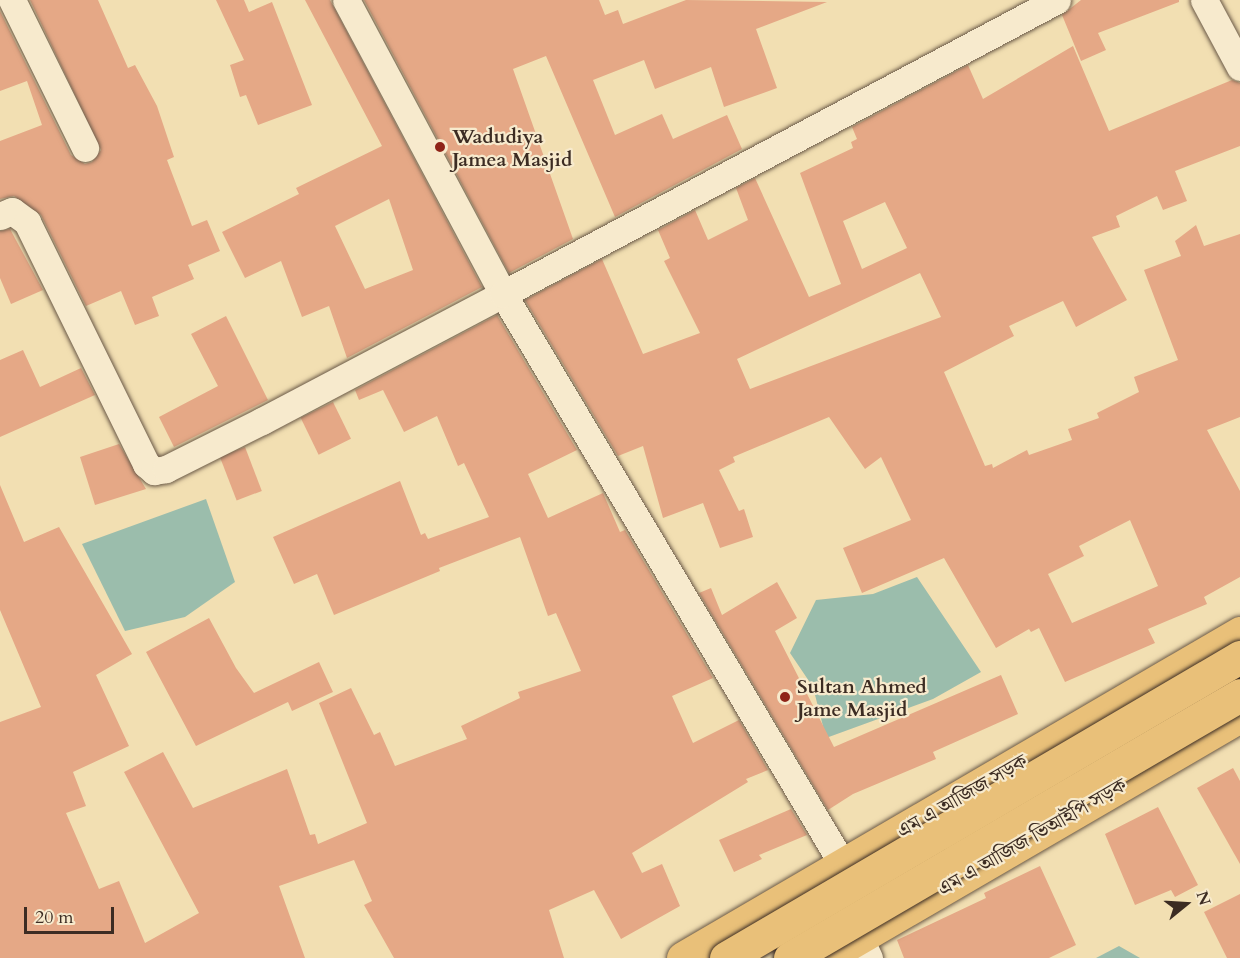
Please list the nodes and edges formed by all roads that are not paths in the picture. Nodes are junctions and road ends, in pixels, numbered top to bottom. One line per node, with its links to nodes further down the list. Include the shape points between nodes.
1 (12, 0): 6 (street)
2 (346, 0): 8 (street)
3 (1057, 0): 8 (street)
4 (1204, 0): 5 (street)
5 (1240, 67)
6 (86, 148)
7 (0, 216): 8 (street, via 12,211 27,222 146,465 154,471 166,469 262,421)
8 (503, 294): 13 (street)
9 (1240, 633): 13 (main road, এম এ আজিজ সড়ক)
10 (1240, 657): 16 (main road, bridge)
11 (1240, 695): 17 (main road, bridge)
12 (1240, 716): 14 (main road, এম এ আজিজ ভিআইপি সড়ক)
13 (843, 865): 14 (street); 15 (main road, এম এ আজিজ সড়ক)
14 (864, 947): 18 (main road, এম এ আজিজ ভিআইপি সড়ক)
15 (683, 958)
16 (726, 958)
17 (790, 958)
18 (824, 958)

